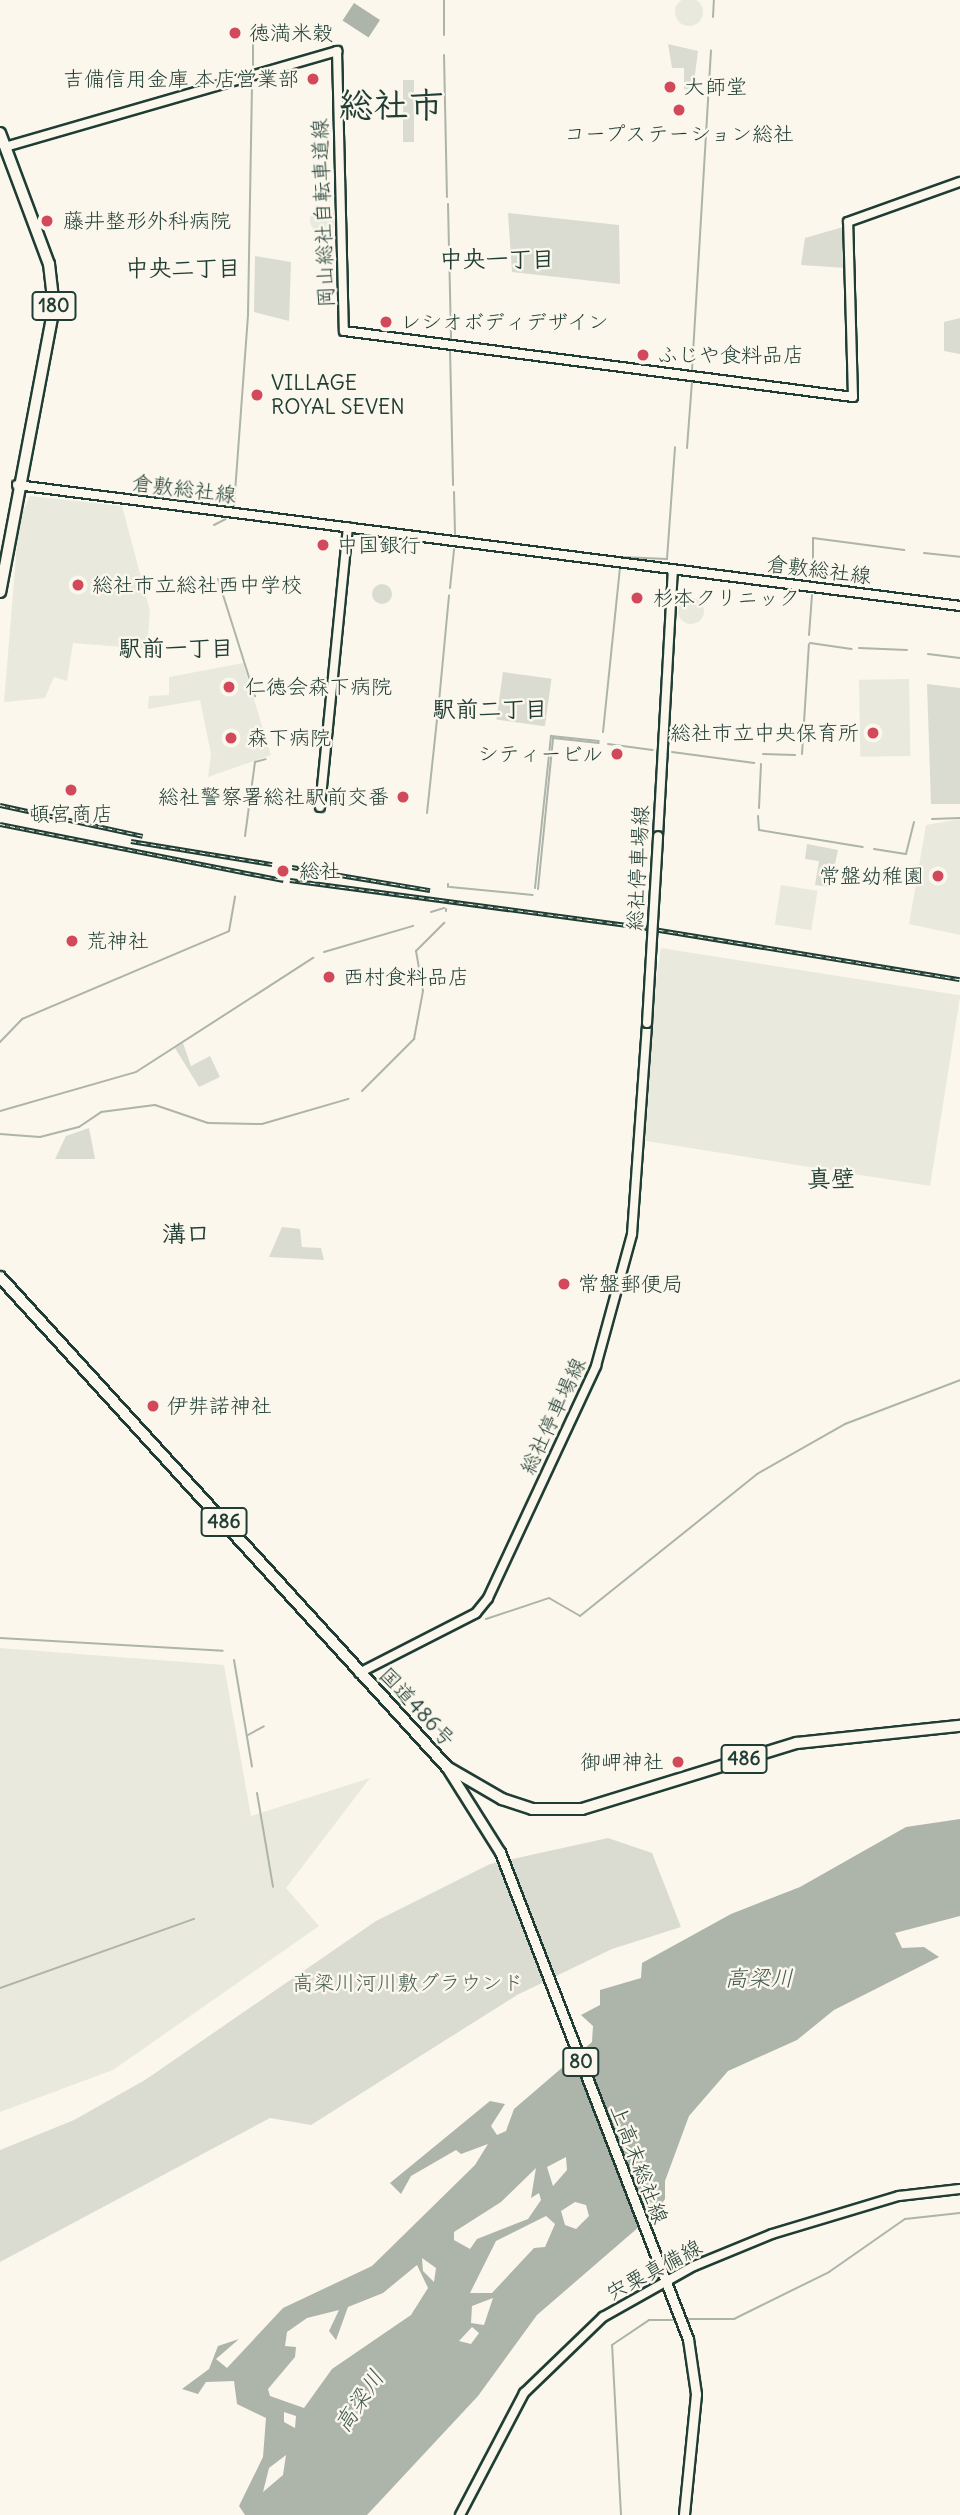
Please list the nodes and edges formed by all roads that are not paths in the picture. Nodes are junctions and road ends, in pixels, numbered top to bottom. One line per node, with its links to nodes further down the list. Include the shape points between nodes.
1 (0, 133): 2 (highway, 180)
2 (5, 147): 3 (main road, 岡山総社自転車道線, via 337,51 344,331 853,397 848,222); 4 (highway, 180, via 49,264 54,294 50,346)
3 (960, 182)
4 (17, 485): 5 (main road, 倉敷総社線); 7 (highway, 180)
5 (348, 527): 6 (main road); 9 (main road)
6 (673, 569): 8 (main road, 倉敷総社線); 11 (main road, 総社停車場線, bridge, via 632,1234 596,1366 488,1598 476,1612)
7 (0, 592)
8 (960, 606)
9 (320, 807)
10 (0, 1277): 11 (highway, 国道486号 / 486)
11 (359, 1673): 13 (highway, 国道486号 / 486)
12 (960, 1726): 13 (highway, 国道486号 / 486, via 797,1743 573,1810 516,1805)
13 (447, 1767): 15 (main road, 上高末総社線 / 80, via 500,1852)
14 (960, 2189): 15 (main road, 宍粟真備線, via 899,2196 809,2221)
15 (666, 2282): 16 (main road, 宍粟真備線, via 603,2317 541,2372); 17 (main road, 上高末総社線 / 80, via 694,2368 694,2420)
16 (460, 2515)
17 (684, 2515)

